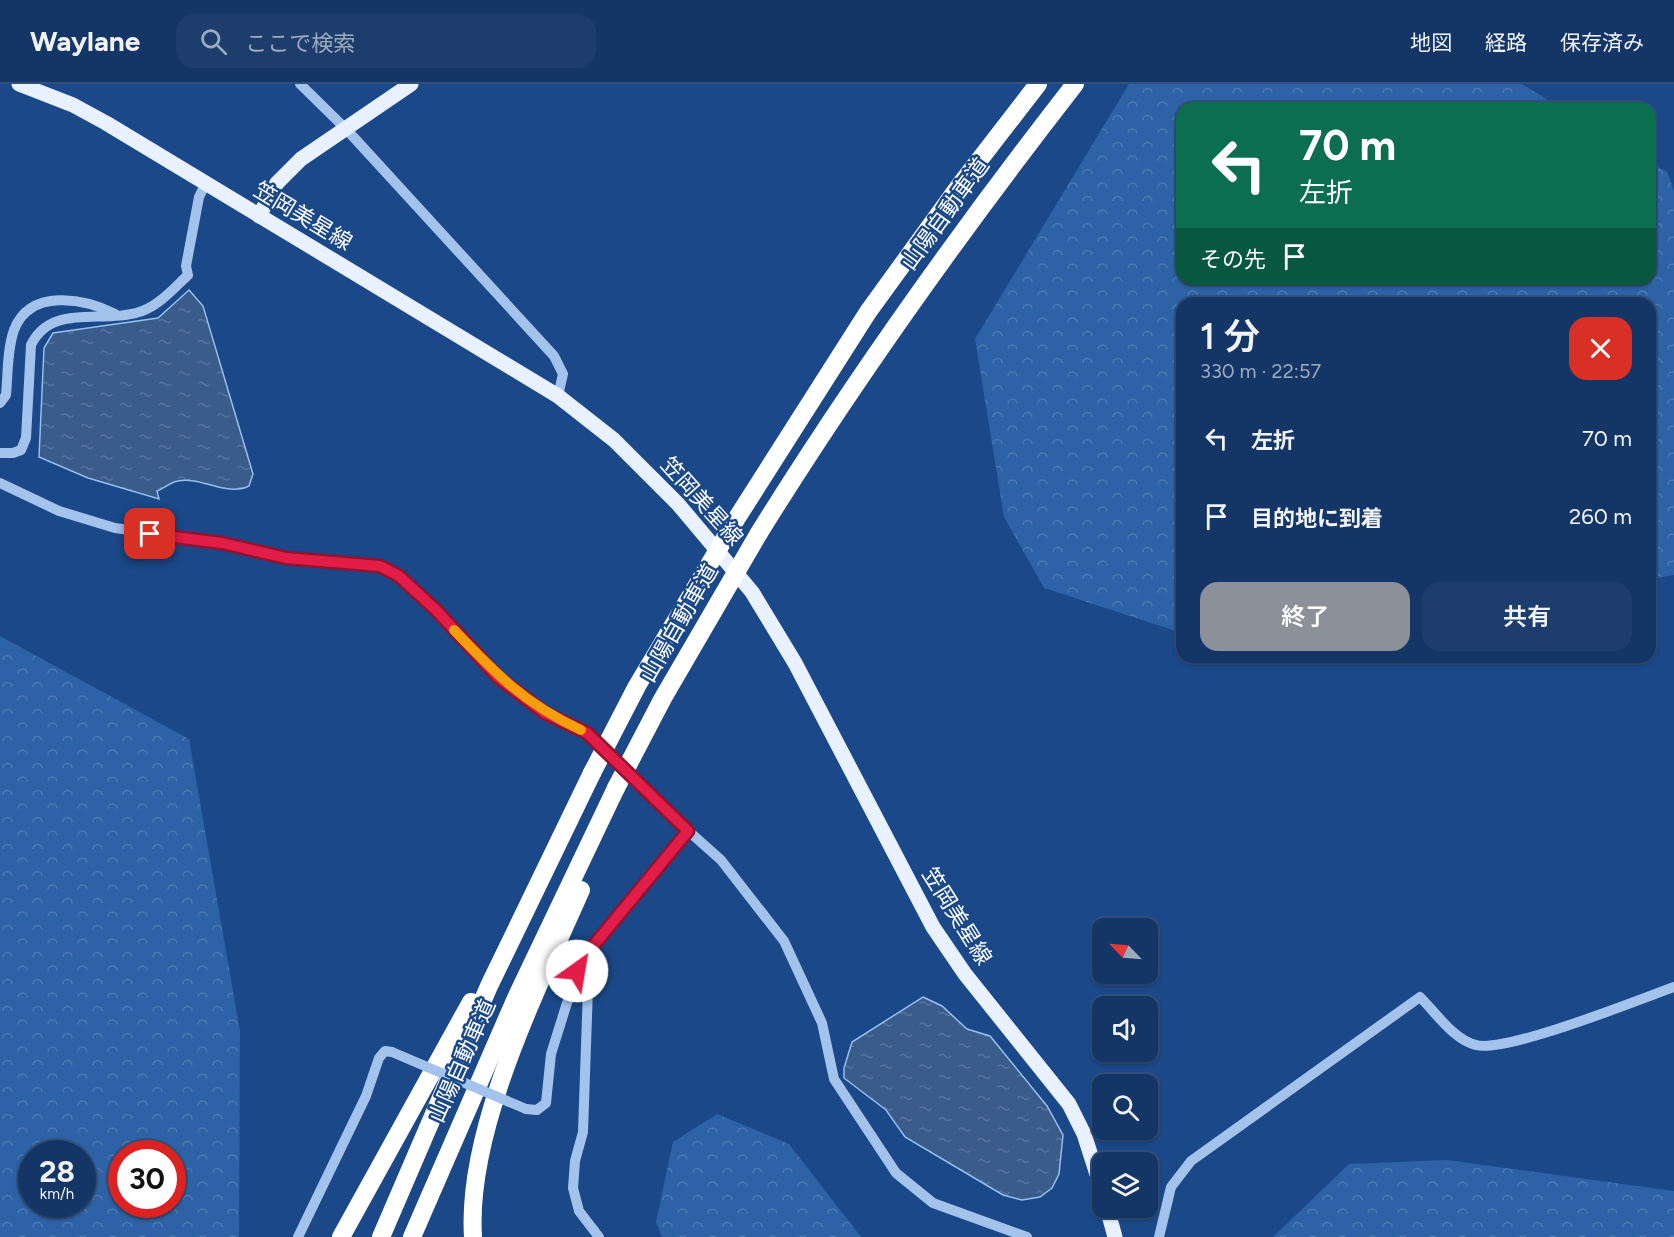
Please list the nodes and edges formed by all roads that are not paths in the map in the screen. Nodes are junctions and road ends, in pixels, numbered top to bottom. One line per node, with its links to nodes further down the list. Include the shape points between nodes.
1 (19, 84): 7 (main road, 笠岡美星線, via 98,119)
2 (300, 84): 6 (street)
3 (411, 84): 6 (main road)
4 (1038, 84): 16 (highway, 山陽自動車道, bridge, via 868,312 735,521 637,686)
5 (1075, 84): 14 (highway, 山陽自動車道, bridge, via 891,329 759,533 663,698)
6 (347, 129): 8 (main road, via 301,159 276,183); 10 (street, via 554,356 563,374)
7 (206, 185): 8 (main road, 笠岡美星線); 9 (street, via 199,197 186,266 188,275 151,308)
8 (259, 216): 10 (main road, 笠岡美星線)
9 (117, 315): 11 (street, via 75,300 33,306 14,331 6,395); 12 (street, via 63,320 47,324 37,332 31,345 26,438 21,450)
10 (558, 396): 19 (main road, 笠岡美星線, via 614,440 670,496 752,592 795,663 933,927 965,974 1069,1104)
11 (0, 403)
12 (0, 453)
13 (0, 483): 15 (street, via 60,511 115,528 222,543 286,558 380,566 390,571 436,610 499,678 545,713 587,733)
14 (620, 790): 24 (highway, 山陽自動車道, via 516,998); 25 (highway, via 507,1068 482,1142 472,1215)
15 (688, 831): 17 (street, via 589,951); 27 (street, via 721,860 784,941 822,1023 834,1079 896,1173 933,1203)
16 (536, 884): 22 (highway); 23 (highway, 山陽自動車道)
17 (577, 971): 21 (street, bridge, via 551,1054 546,1103 537,1110 526,1109 385,1051); 26 (street, via 588,988 583,1132 573,1188 579,1210)
18 (1674, 987): 29 (street, via 1544,1033 1484,1047 1456,1034 1420,997 1191,1161 1171,1188)
19 (1092, 1159)
20 (1110, 1218): 28 (main road)
21 (298, 1237)
22 (341, 1237)
23 (381, 1237)
24 (412, 1237)
25 (473, 1237)
26 (599, 1237)
27 (1027, 1237)
28 (1115, 1237)
29 (1159, 1237)

